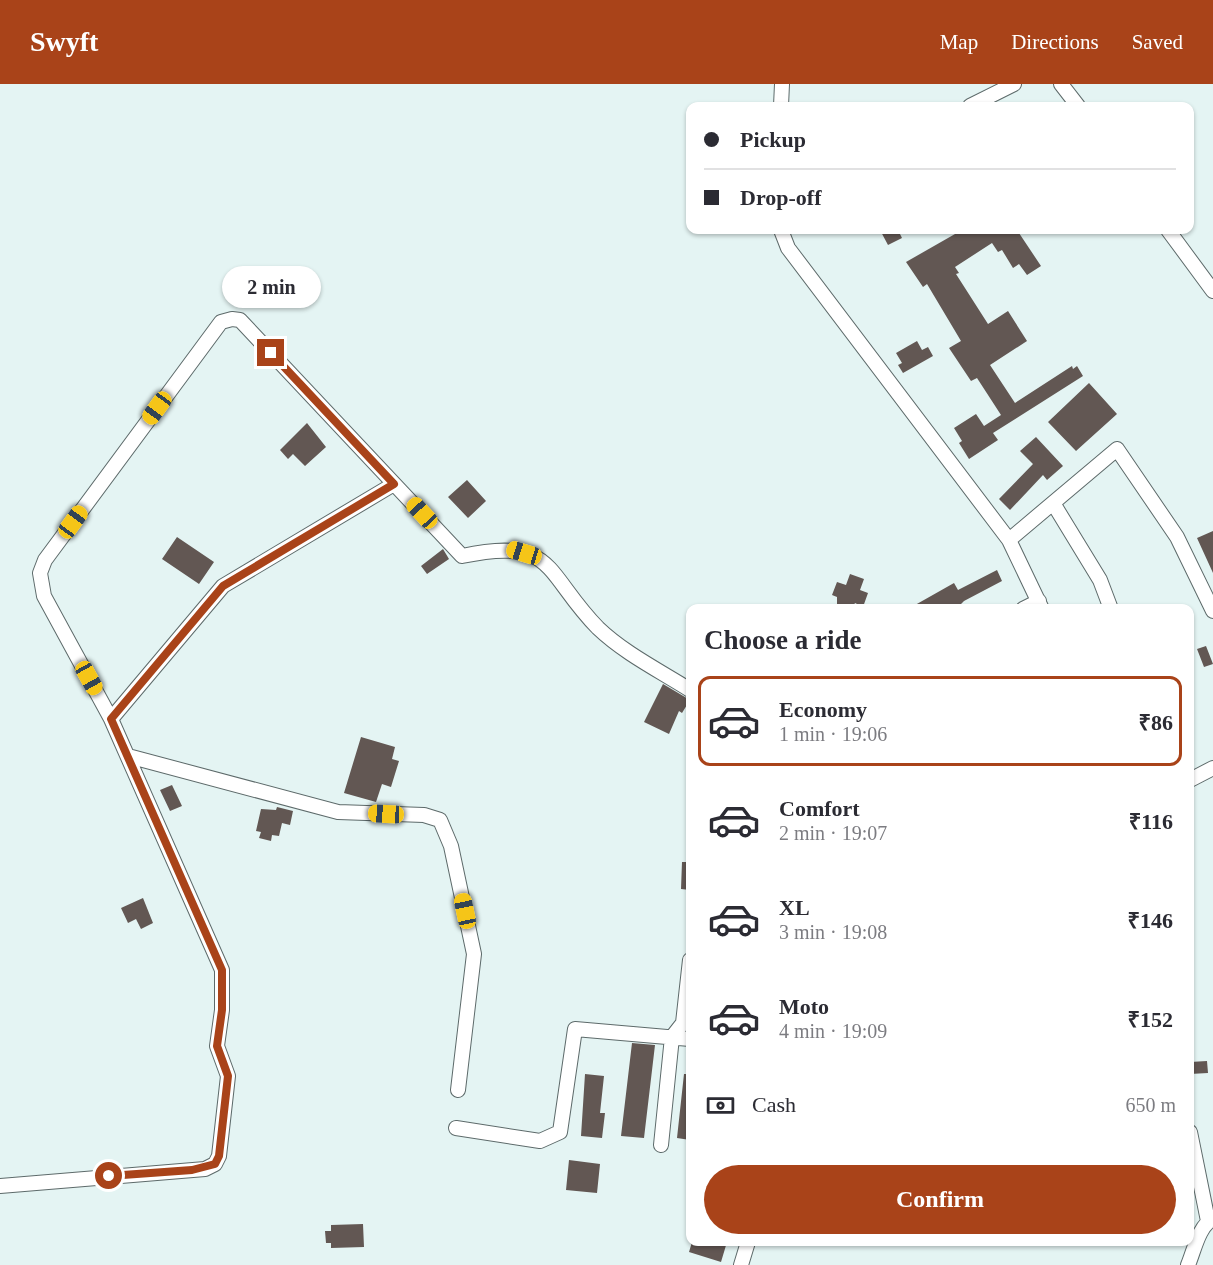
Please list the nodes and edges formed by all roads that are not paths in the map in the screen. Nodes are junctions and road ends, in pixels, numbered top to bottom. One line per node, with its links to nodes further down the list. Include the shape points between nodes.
1 (782, 84): 4 (street)
2 (1014, 84): 5 (street)
3 (1061, 84): 6 (street)
4 (781, 102)
5 (978, 102)
6 (1075, 102)
7 (783, 234): 12 (street, via 788,249)
8 (1171, 234): 9 (street)
9 (1213, 291)
10 (394, 484): 16 (street, via 462,556 511,549 545,561 599,628); 17 (street, via 223,586); 17 (street, via 240,320 221,322 45,560 40,573 44,596)
11 (1053, 503): 12 (street); 14 (street, via 1100,580); 15 (street, via 1117,449 1177,537)
12 (1009, 540): 13 (street)
13 (1040, 604)
14 (1109, 604)
15 (1213, 611)
16 (686, 687)
17 (111, 719): 18 (street)
18 (128, 756): 24 (street, via 338,812 424,815 440,820 451,846 474,954); 28 (street, via 222,970 217,1046 228,1076 219,1156 215,1164 205,1169)
19 (1213, 768): 20 (street)
20 (1194, 778)
21 (686, 996): 22 (street, via 683,1023)
22 (672, 1037): 23 (street); 25 (street, via 575,1029 560,1132 540,1142); 26 (street)
23 (686, 1039)
24 (458, 1090)
25 (456, 1128)
26 (661, 1145)
27 (1194, 1150): 29 (street)
28 (0, 1186)
29 (1210, 1220): 32 (street)
30 (747, 1246): 31 (street)
31 (741, 1265)
32 (1188, 1265)

